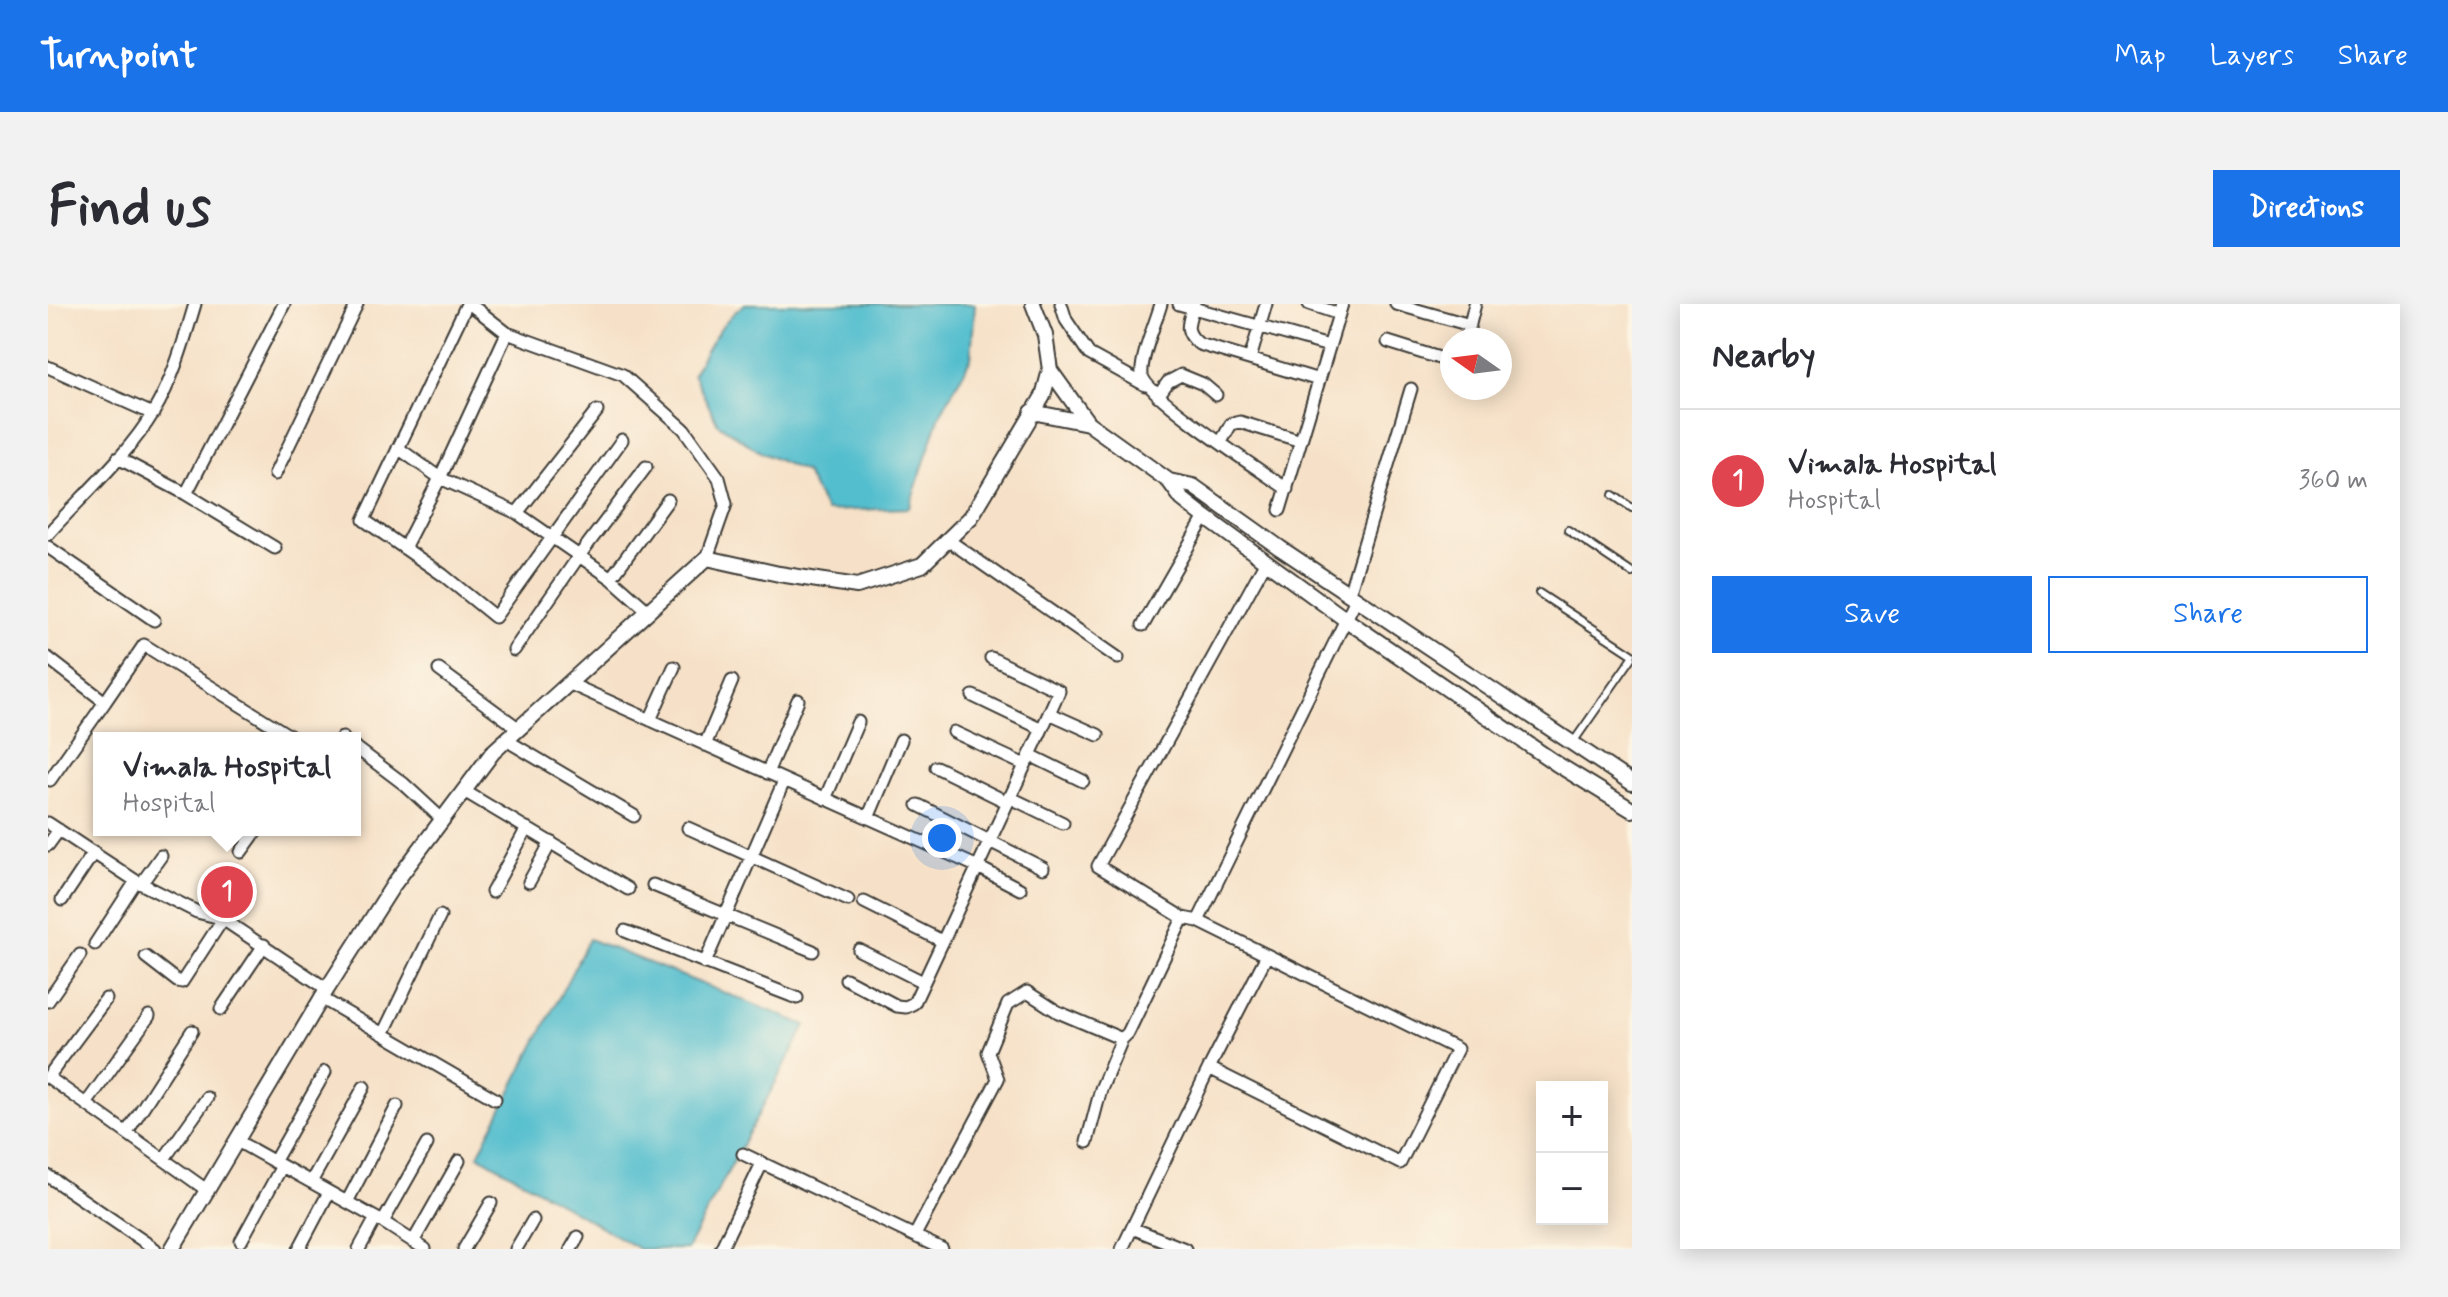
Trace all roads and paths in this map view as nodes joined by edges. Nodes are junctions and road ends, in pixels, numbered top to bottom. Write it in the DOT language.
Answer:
graph roads {
  1 [pos="195,304"];
  2 [pos="284,304"];
  3 [pos="357,304"];
  4 [pos="468,304"];
  5 [pos="1033,304"];
  6 [pos="1061,304"];
  7 [pos="1161,304"];
  8 [pos="1179,304"];
  9 [pos="1266,304"];
  10 [pos="1309,304"];
  11 [pos="1396,304"];
  12 [pos="1475,304"];
  13 [pos="1194,306"];
  14 [pos="1340,309"];
  15 [pos="1470,325"];
  16 [pos="1260,326"];
  17 [pos="1469,328"];
  18 [pos="507,333"];
  19 [pos="1388,342"];
  20 [pos="1329,346"];
  21 [pos="1440,358"];
  22 [pos="1250,359"];
  23 [pos="48,367"];
  24 [pos="1050,370"];
  25 [pos="1319,380"];
  26 [pos="1145,385"];
  27 [pos="1411,389"];
  28 [pos="1216,395"];
  29 [pos="1158,396"];
  30 [pos="597,411"];
  31 [pos="1032,412"];
  32 [pos="153,414"];
  33 [pos="1088,423"];
  34 [pos="622,440"];
  35 [pos="1301,441"];
  36 [pos="1221,442"];
  37 [pos="398,448"];
  38 [pos="118,458"];
  39 [pos="646,467"];
  40 [pos="275,474"];
  41 [pos="440,478"];
  42 [pos="1169,481"];
  43 [pos="1287,489"];
  44 [pos="186,494"];
  45 [pos="1613,495"];
  46 [pos="668,500"];
  47 [pos="1632,508"];
  48 [pos="1280,510"];
  49 [pos="517,513"];
  50 [pos="1205,517"];
  51 [pos="50,527"];
  52 [pos="1568,530"];
  53 [pos="552,539"];
  54 [pos="948,540"];
  55 [pos="48,547"];
  56 [pos="275,548"];
  57 [pos="404,548"];
  58 [pos="579,556"];
  59 [pos="707,558"];
  60 [pos="1266,561"];
  61 [pos="1632,573"];
  62 [pos="611,578"];
  63 [pos="1539,593"];
  64 [pos="1352,596"];
  65 [pos="648,611"];
  66 [pos="1345,619"];
  67 [pos="154,620"];
  68 [pos="1143,625"];
  69 [pos="514,650"];
  70 [pos="1632,656"];
  71 [pos="48,658"];
  72 [pos="991,658"];
  73 [pos="1118,658"];
  74 [pos="674,667"];
  75 [pos="439,670"];
  76 [pos="732,681"];
  77 [pos="568,683"];
  78 [pos="1488,687"];
  79 [pos="973,696"];
  80 [pos="798,700"];
  81 [pos="105,702"];
  82 [pos="1474,707"];
  83 [pos="1049,713"];
  84 [pos="650,720"];
  85 [pos="858,722"];
  86 [pos="518,728"];
  87 [pos="1042,729"];
  88 [pos="283,732"];
  89 [pos="954,732"];
  90 [pos="1098,735"];
  91 [pos="506,740"];
  92 [pos="901,740"];
  93 [pos="1572,744"];
  94 [pos="705,745"];
  95 [pos="361,752"];
  96 [pos="1027,760"];
  97 [pos="936,767"];
  98 [pos="767,773"];
  99 [pos="50,780"];
  100 [pos="784,781"];
  101 [pos="1083,781"];
  102 [pos="1632,783"];
  103 [pos="464,791"];
  104 [pos="825,799"];
  105 [pos="1008,800"];
  106 [pos="918,805"];
  107 [pos="1632,810"];
  108 [pos="634,816"];
  109 [pos="868,818"];
  110 [pos="443,820"];
  111 [pos="1063,823"];
  112 [pos="53,826"];
  113 [pos="527,828"];
  114 [pos="688,828"];
  115 [pos="253,836"];
  116 [pos="988,840"];
  117 [pos="551,842"];
  118 [pos="48,845"];
  119 [pos="94,852"];
  120 [pos="241,852"];
  121 [pos="161,856"];
  122 [pos="751,857"];
  123 [pos="976,866"];
  124 [pos="1043,868"];
  125 [pos="138,882"];
  126 [pos="529,882"];
  127 [pos="653,885"];
  128 [pos="628,889"];
  129 [pos="1020,889"];
  130 [pos="492,892"];
  131 [pos="62,900"];
  132 [pos="848,900"];
  133 [pos="864,902"];
  134 [pos="440,916"];
  135 [pos="725,916"];
  136 [pos="1183,918"];
  137 [pos="223,919"];
  138 [pos="1198,921"];
  139 [pos="625,931"];
  140 [pos="942,941"];
  141 [pos="95,944"];
  142 [pos="264,945"];
  143 [pos="859,950"];
  144 [pos="813,951"];
  145 [pos="80,955"];
  146 [pos="1267,955"];
  147 [pos="146,957"];
  148 [pos="705,963"];
  149 [pos="846,979"];
  150 [pos="923,982"];
  151 [pos="324,994"];
  152 [pos="797,998"];
  153 [pos="106,999"];
  154 [pos="48,1001"];
  155 [pos="221,1009"];
  156 [pos="149,1016"];
  157 [pos="192,1031"];
  158 [pos="383,1034"];
  159 [pos="1122,1039"];
  160 [pos="1209,1068"];
  161 [pos="325,1072"];
  162 [pos="364,1087"];
  163 [pos="207,1098"];
  164 [pos="495,1099"];
  165 [pos="86,1104"];
  166 [pos="397,1106"];
  167 [pos="127,1132"];
  168 [pos="237,1141"];
  169 [pos="1087,1142"];
  170 [pos="427,1144"];
  171 [pos="743,1154"];
  172 [pos="164,1159"];
  173 [pos="459,1161"];
  174 [pos="762,1163"];
  175 [pos="278,1164"];
  176 [pos="48,1176"];
  177 [pos="311,1182"];
  178 [pos="208,1191"];
  179 [pos="329,1192"];
  180 [pos="347,1202"];
  181 [pos="491,1203"];
  182 [pos="380,1220"];
  183 [pos="533,1220"];
  184 [pos="1132,1228"];
  185 [pos="915,1235"];
  186 [pos="578,1237"];
  187 [pos="241,1241"];
  188 [pos="420,1246"];
  189 [pos="935,1247"];
  190 [pos="155,1249"];
  191 [pos="172,1249"];
  192 [pos="299,1249"];
  193 [pos="359,1249"];
  194 [pos="464,1249"];
  195 [pos="516,1249"];
  196 [pos="571,1249"];
  197 [pos="721,1249"];
  198 [pos="1122,1249"];
  199 [pos="1185,1249"];
  1 -- 32 [label="street"];
  2 -- 44 [label="street"];
  3 -- 40 [label="street"];
  4 -- 18 [label="street"];
  4 -- 37 [label="street"];
  5 -- 24 [label="street"];
  6 -- 26 [label="street"];
  7 -- 26 [label="street"];
  8 -- 13 [label="street"];
  9 -- 16 [label="street"];
  10 -- 14 [label="street"];
  11 -- 15 [label="street"];
  12 -- 15 [label="street"];
  13 -- 16 [label="street"];
  13 -- 22 [label="street"];
  14 -- 20 [label="street"];
  15 -- 17 [label="street"];
  16 -- 20 [label="street"];
  16 -- 22 [label="street"];
  18 -- 41 [label="street"];
  18 -- 59 [label="street"];
  19 -- 21 [label="street"];
  20 -- 25 [label="street"];
  22 -- 25 [label="street"];
  23 -- 32 [label="street"];
  24 -- 31 [label="street"];
  24 -- 33 [label="street"];
  25 -- 35 [label="street"];
  26 -- 29 [label="street"];
  27 -- 64 [label="street"];
  28 -- 29 [label="street"];
  29 -- 36 [label="street"];
  30 -- 49 [label="street"];
  31 -- 33 [label="street"];
  31 -- 54 [label="street"];
  32 -- 38 [label="street"];
  33 -- 42 [label="street"];
  34 -- 53 [label="street"];
  35 -- 36 [label="street"];
  35 -- 43 [label="street"];
  36 -- 43 [label="street"];
  37 -- 41 [label="street"];
  37 -- 57 [label="street"];
  38 -- 44 [label="street"];
  38 -- 51 [label="street"];
  39 -- 58 [label="street"];
  41 -- 49 [label="street"];
  41 -- 57 [label="street"];
  42 -- 50 [label="street"];
  42 -- 64 [label="street"];
  43 -- 48 [label="street"];
  44 -- 56 [label="street"];
  45 -- 47 [label="lane"];
  46 -- 62 [label="street"];
  49 -- 53 [label="street"];
  50 -- 60 [label="street"];
  50 -- 68 [label="street"];
  52 -- 61 [label="lane"];
  53 -- 57 [label="street"];
  53 -- 58 [label="street"];
  54 -- 59 [label="street"];
  54 -- 73 [label="street"];
  55 -- 67 [label="street"];
  58 -- 62 [label="street"];
  58 -- 69 [label="street"];
  59 -- 65 [label="street"];
  60 -- 66 [label="street"];
  60 -- 136 [label="street"];
  62 -- 65 [label="street"];
  63 -- 70 [label="lane"];
  64 -- 66 [label="street"];
  64 -- 78 [label="street"];
  65 -- 77 [label="street"];
  66 -- 82 [label="street"];
  66 -- 138 [label="street"];
  70 -- 93 [label="lane"];
  71 -- 81 [label="street"];
  72 -- 83 [label="street"];
  74 -- 84 [label="street"];
  75 -- 86 [label="street"];
  76 -- 94 [label="street"];
  77 -- 84 [label="street"];
  77 -- 86 [label="street"];
  78 -- 82 [label="street"];
  78 -- 93 [label="street"];
  79 -- 87 [label="street"];
  80 -- 98 [label="street"];
  81 -- 88 [label="street"];
  81 -- 99 [label="street"];
  82 -- 107 [label="street"];
  83 -- 87 [label="street"];
  83 -- 90 [label="street"];
  84 -- 94 [label="street"];
  85 -- 104 [label="street"];
  86 -- 91 [label="street"];
  87 -- 96 [label="street"];
  89 -- 96 [label="street"];
  91 -- 103 [label="street"];
  91 -- 108 [label="street"];
  92 -- 109 [label="street"];
  93 -- 102 [label="street"];
  94 -- 98 [label="street"];
  95 -- 110 [label="street"];
  96 -- 101 [label="street"];
  96 -- 105 [label="street"];
  97 -- 105 [label="street"];
  98 -- 100 [label="street"];
  100 -- 104 [label="street"];
  100 -- 122 [label="street"];
  103 -- 110 [label="street"];
  103 -- 113 [label="street"];
  104 -- 109 [label="street"];
  105 -- 111 [label="street"];
  105 -- 116 [label="street"];
  106 -- 116 [label="street"];
  109 -- 123 [label="street"];
  110 -- 151 [label="street"];
  112 -- 118 [label="street"];
  112 -- 119 [label="street"];
  113 -- 117 [label="street"];
  113 -- 130 [label="street"];
  114 -- 122 [label="street"];
  115 -- 120 [label="street"];
  116 -- 123 [label="street"];
  116 -- 124 [label="street"];
  117 -- 126 [label="street"];
  117 -- 128 [label="street"];
  119 -- 125 [label="street"];
  119 -- 131 [label="street"];
  121 -- 125 [label="street"];
  122 -- 132 [label="street"];
  122 -- 135 [label="street"];
  123 -- 129 [label="street"];
  123 -- 140 [label="street"];
  125 -- 137 [label="street"];
  125 -- 141 [label="street"];
  127 -- 135 [label="street"];
  133 -- 140 [label="street"];
  134 -- 158 [label="street"];
  135 -- 144 [label="street"];
  135 -- 148 [label="street"];
  136 -- 138 [label="street"];
  136 -- 159 [label="street"];
  137 -- 142 [label="street"];
  137 -- 147 [label="street"];
  138 -- 146 [label="street"];
  139 -- 148 [label="street"];
  140 -- 150 [label="street"];
  142 -- 151 [label="street"];
  142 -- 155 [label="street"];
  143 -- 150 [label="street"];
  145 -- 154 [label="street"];
  146 -- 160 [label="street"];
  146 -- 160 [label="street"];
  148 -- 152 [label="street"];
  149 -- 150 [label="street"];
  151 -- 158 [label="street"];
  151 -- 168 [label="street"];
  153 -- 165 [label="street"];
  156 -- 165 [label="street"];
  157 -- 167 [label="street"];
  158 -- 164 [label="street"];
  159 -- 169 [label="street"];
  159 -- 185 [label="street"];
  160 -- 184 [label="street"];
  161 -- 175 [label="street"];
  162 -- 177 [label="street"];
  163 -- 172 [label="street"];
  165 -- 167 [label="street"];
  166 -- 180 [label="street"];
  167 -- 172 [label="street"];
  168 -- 175 [label="street"];
  168 -- 178 [label="street"];
  170 -- 182 [label="street"];
  171 -- 174 [label="street"];
  172 -- 178 [label="street"];
  173 -- 188 [label="street"];
  174 -- 185 [label="street"];
  174 -- 197 [label="street"];
  175 -- 177 [label="street"];
  175 -- 187 [label="street"];
  176 -- 190 [label="street"];
  177 -- 179 [label="street"];
  178 -- 191 [label="street"];
  179 -- 180 [label="street"];
  179 -- 192 [label="street"];
  180 -- 182 [label="street"];
  181 -- 194 [label="street"];
  182 -- 188 [label="street"];
  182 -- 193 [label="street"];
  183 -- 195 [label="street"];
  184 -- 198 [label="street"];
  184 -- 199 [label="street"];
  185 -- 189 [label="street"];
  186 -- 196 [label="street"];
}
